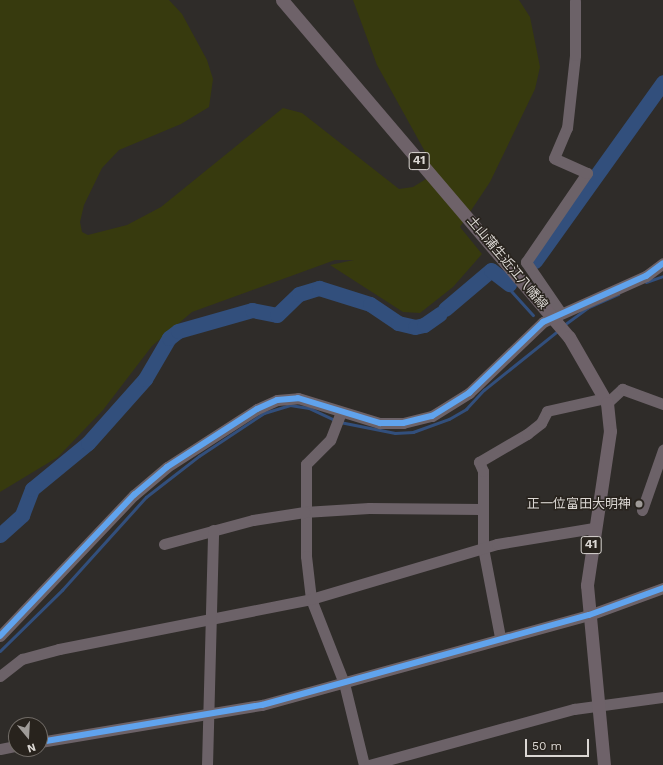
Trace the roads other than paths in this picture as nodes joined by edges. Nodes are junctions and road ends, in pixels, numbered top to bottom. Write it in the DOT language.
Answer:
graph roads {
  1 [pos="282,0"];
  2 [pos="574,2"];
  3 [pos="663,263"];
  4 [pos="557,317"];
  5 [pos="606,400"];
  6 [pos="663,404"];
  7 [pos="340,414"];
  8 [pos="663,450"];
  9 [pos="481,509"];
  10 [pos="642,510"];
  11 [pos="304,512"];
  12 [pos="594,528"];
  13 [pos="213,530"];
  14 [pos="164,544"];
  15 [pos="483,548"];
  16 [pos="663,588"];
  17 [pos="311,599"];
  18 [pos="589,615"];
  19 [pos="213,620"];
  20 [pos="0,636"];
  21 [pos="500,637"];
  22 [pos="0,676"];
  23 [pos="344,683"];
  24 [pos="663,697"];
  25 [pos="599,704"];
  26 [pos="208,714"];
  27 [pos="48,741"];
  28 [pos="207,765"];
  29 [pos="364,765"];
  30 [pos="369,765"];
  31 [pos="604,765"];
  1 -- 4 [label="main road, 土山蒲生近江八幡線 / 41"];
  2 -- 4 [label="street"];
  3 -- 4 [label="street"];
  4 -- 5 [label="main road, 土山蒲生近江八幡線 / 41"];
  4 -- 7 [label="street"];
  5 -- 6 [label="street"];
  5 -- 9 [label="street"];
  5 -- 12 [label="main road, 土山蒲生近江八幡線 / 41"];
  7 -- 11 [label="street"];
  7 -- 20 [label="street"];
  8 -- 10 [label="street"];
  9 -- 11 [label="street"];
  9 -- 15 [label="street"];
  11 -- 13 [label="street"];
  11 -- 17 [label="street"];
  12 -- 15 [label="street"];
  12 -- 18 [label="main road, 土山蒲生近江八幡線 / 41"];
  13 -- 14 [label="street"];
  13 -- 19 [label="street"];
  15 -- 17 [label="street"];
  15 -- 21 [label="street"];
  16 -- 18 [label="street"];
  17 -- 19 [label="street"];
  17 -- 23 [label="street"];
  18 -- 21 [label="street"];
  18 -- 25 [label="main road, 土山蒲生近江八幡線 / 41"];
  19 -- 22 [label="street"];
  19 -- 26 [label="street"];
  21 -- 23 [label="street"];
  23 -- 26 [label="street"];
  23 -- 29 [label="street"];
  24 -- 25 [label="street"];
  25 -- 30 [label="street"];
  25 -- 31 [label="main road, 土山蒲生近江八幡線 / 41"];
  26 -- 27 [label="street"];
  26 -- 28 [label="street"];
}
